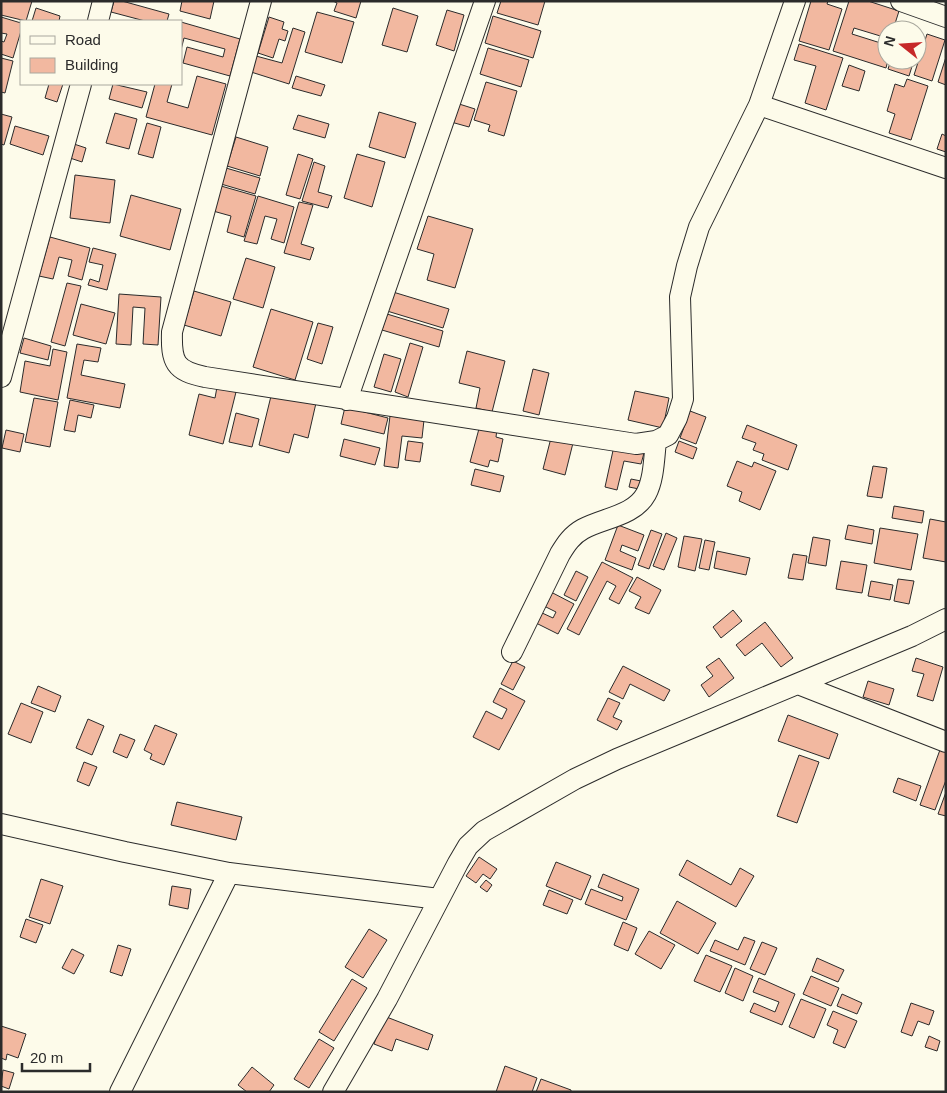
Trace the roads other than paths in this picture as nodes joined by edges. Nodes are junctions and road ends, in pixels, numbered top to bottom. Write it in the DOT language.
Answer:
graph roads {
  1 [pos="103,1"];
  2 [pos="261,1"];
  3 [pos="485,1"];
  4 [pos="796,1"];
  5 [pos="901,1"];
  6 [pos="946,17"];
  7 [pos="98,20"];
  8 [pos="81,85"];
  9 [pos="759,105"];
  10 [pos="946,168"];
  11 [pos="1,377"];
  12 [pos="347,400"];
  13 [pos="656,442"];
  14 [pos="946,619"];
  15 [pos="512,652"];
  16 [pos="798,684"];
  17 [pos="946,742"];
  18 [pos="1,824"];
  19 [pos="229,873"];
  20 [pos="439,899"];
  21 [pos="120,1092"];
  22 [pos="333,1092"];
  1 -- 7 [label="street"];
  2 -- 12 [label="street"];
  3 -- 12 [label="street"];
  4 -- 9 [label="street"];
  5 -- 6 [label="street"];
  8 -- 11 [label="street"];
  9 -- 10 [label="street"];
  9 -- 13 [label="street"];
  12 -- 13 [label="street"];
  13 -- 15 [label="street"];
  14 -- 16 [label="street"];
  16 -- 17 [label="street"];
  16 -- 20 [label="street"];
  18 -- 19 [label="street"];
  19 -- 20 [label="street"];
  19 -- 21 [label="street"];
  20 -- 22 [label="street"];
}
